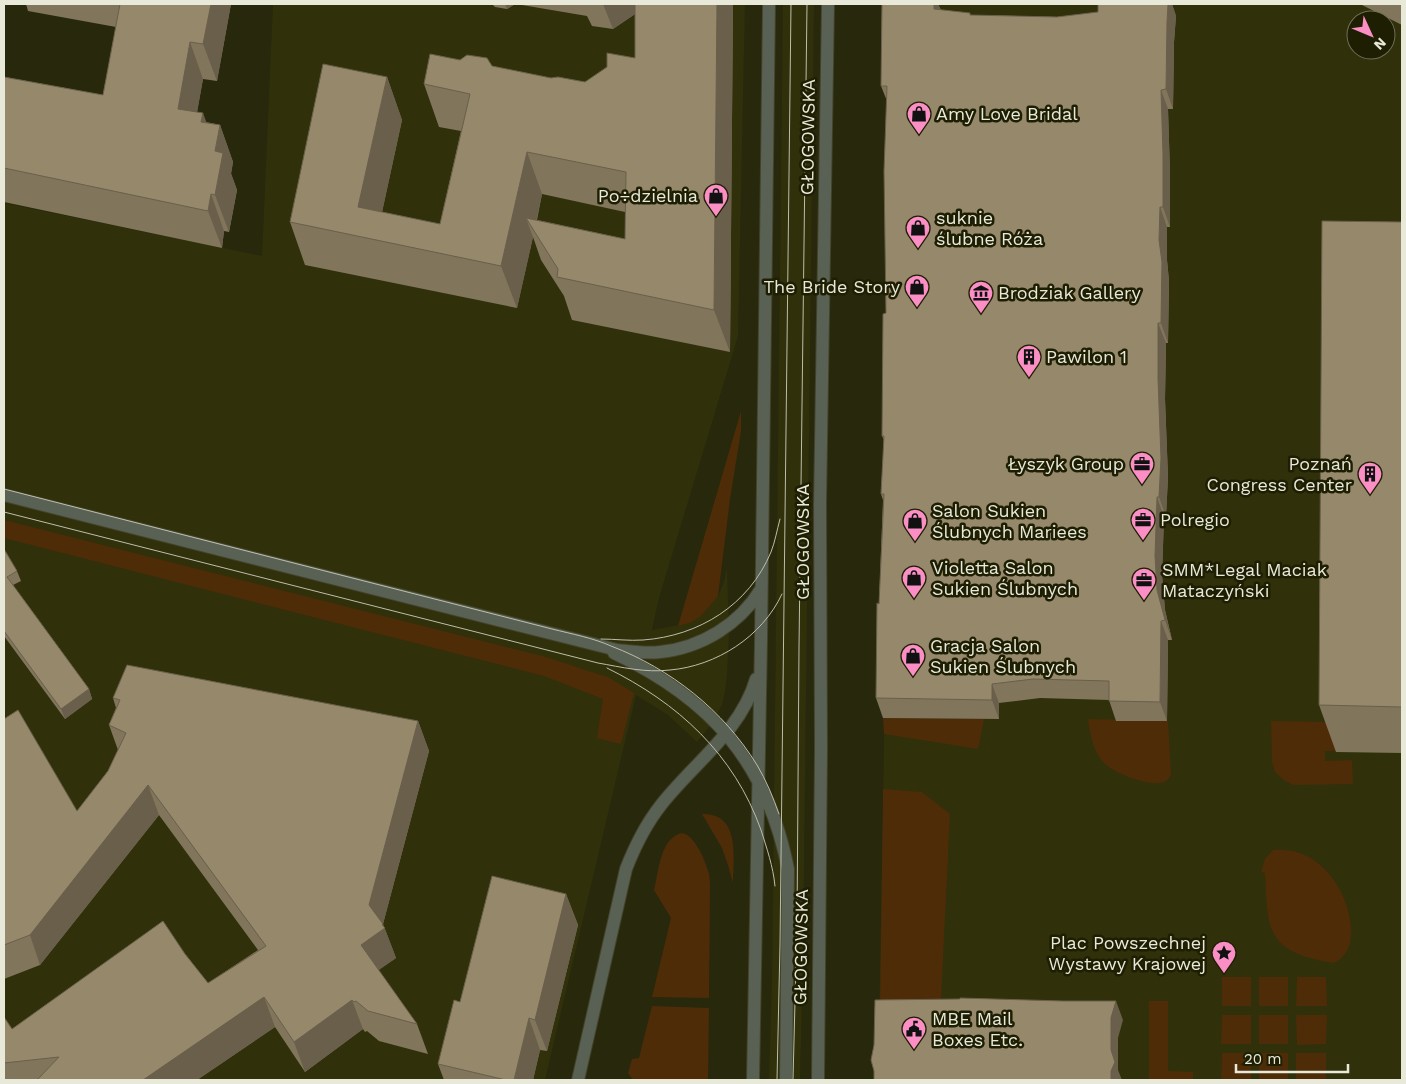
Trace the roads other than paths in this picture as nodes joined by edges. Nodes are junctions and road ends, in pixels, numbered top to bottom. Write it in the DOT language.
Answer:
graph roads {
  1 [pos="769,4"];
  2 [pos="828,4"];
  3 [pos="4,496"];
  4 [pos="762,588"];
  5 [pos="595,645"];
  6 [pos="760,660"];
  7 [pos="726,732"];
  8 [pos="757,779"];
  9 [pos="578,1080"];
  10 [pos="752,1080"];
  11 [pos="786,1080"];
  12 [pos="818,1080"];
  1 -- 4 [label="street"];
  2 -- 12 [label="street, GŁOGOWSKA"];
  3 -- 5 [label="street"];
  4 -- 5 [label="street"];
  4 -- 6 [label="street"];
  5 -- 7 [label="street"];
  6 -- 7 [label="street"];
  6 -- 8 [label="street"];
  7 -- 8 [label="street"];
  7 -- 9 [label="street"];
  8 -- 10 [label="street"];
  8 -- 11 [label="street"];
}
